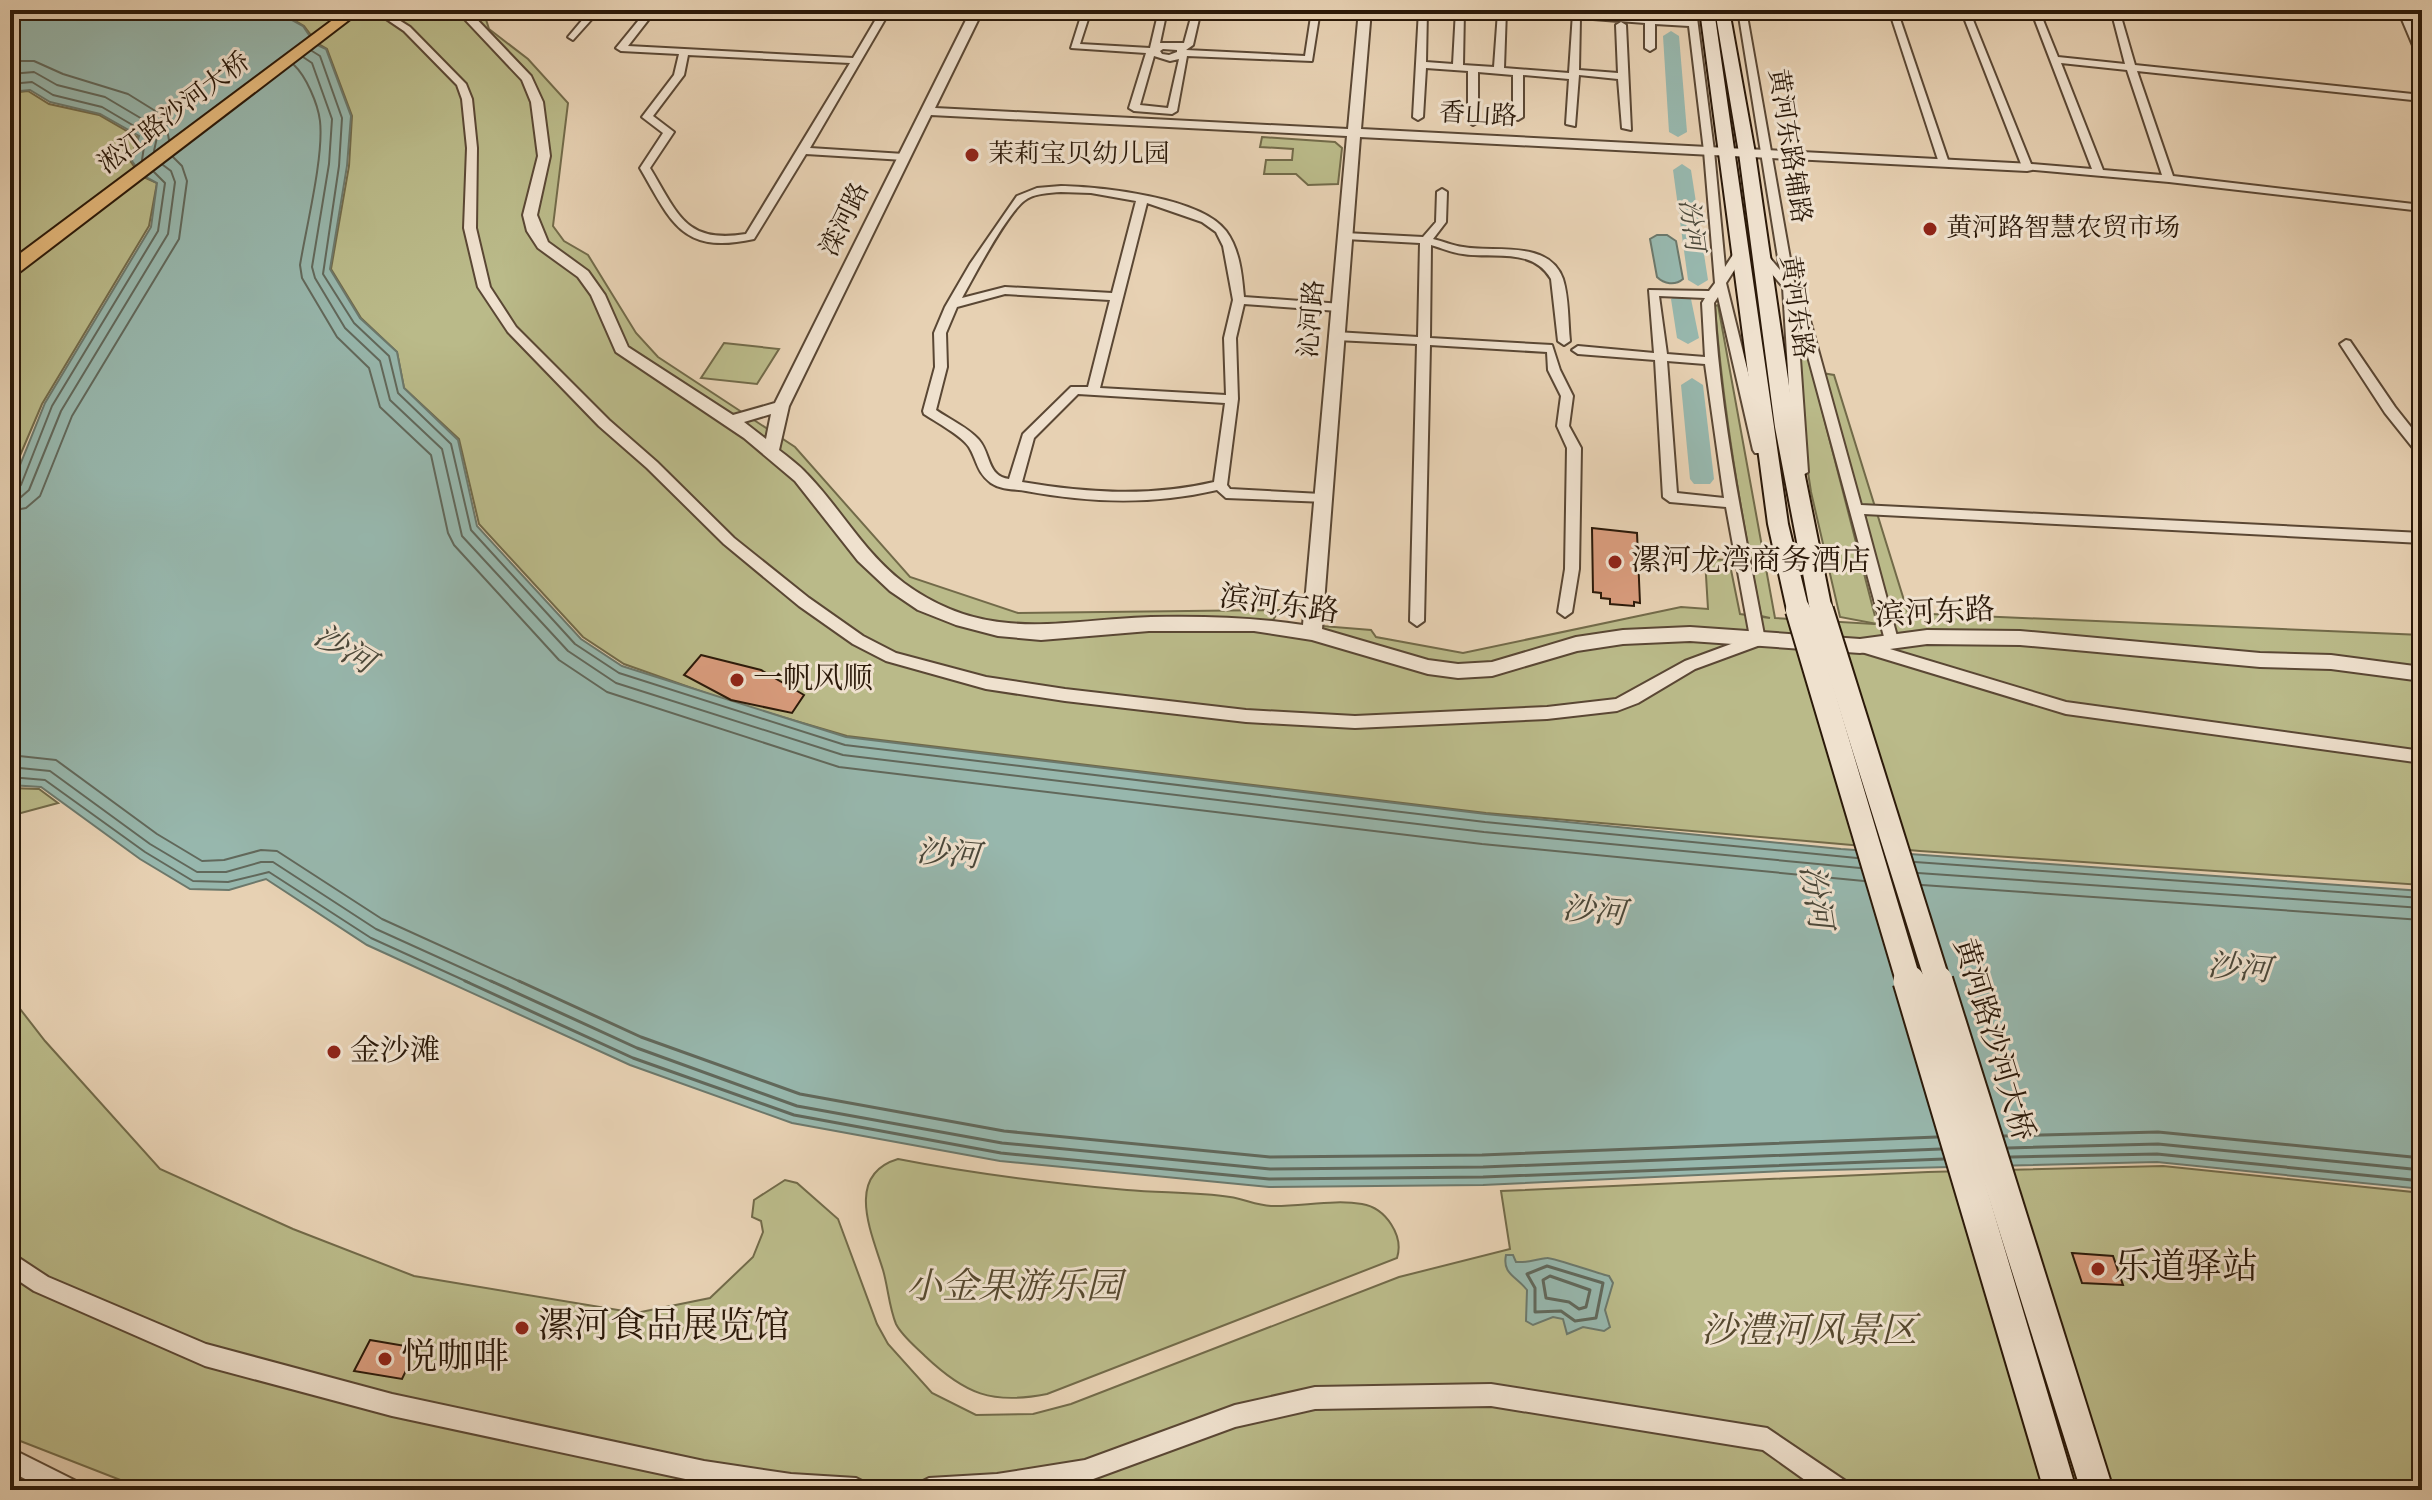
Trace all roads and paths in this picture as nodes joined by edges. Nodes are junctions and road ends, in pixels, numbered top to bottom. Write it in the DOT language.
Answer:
graph roads {
  1 [pos="343,10"];
  2 [pos="355,10"];
  3 [pos="377,10"];
  4 [pos="462,10"];
  5 [pos="567,10"];
  6 [pos="588,10"];
  7 [pos="596,10"];
  8 [pos="652,10"];
  9 [pos="977,10"];
  10 [pos="1087,10"];
  11 [pos="1163,10"];
  12 [pos="1197,10"];
  13 [pos="1316,10"];
  14 [pos="1365,10"];
  15 [pos="1423,10"];
  16 [pos="1460,10"];
  17 [pos="1605,10"];
  18 [pos="1722,10"];
  19 [pos="1742,10"];
  20 [pos="1893,10"];
  21 [pos="1965,10"];
  22 [pos="2035,10"];
  23 [pos="2115,10"];
  24 [pos="2402,10"];
  25 [pos="1503,12"];
  26 [pos="1649,14"];
  27 [pos="1696,15"];
  28 [pos="882,16"];
  29 [pos="1621,25"];
  30 [pos="573,37"];
  31 [pos="1650,48"];
  32 [pos="684,51"];
  33 [pos="1154,51"];
  34 [pos="1181,52"];
  35 [pos="2422,55"];
  36 [pos="2055,60"];
  37 [pos="856,61"];
  38 [pos="1421,65"];
  39 [pos="1458,67"];
  40 [pos="2131,68"];
  41 [pos="1473,69"];
  42 [pos="1499,71"];
  43 [pos="1518,72"];
  44 [pos="1574,74"];
  45 [pos="1623,76"];
  46 [pos="2422,98"];
  47 [pos="927,111"];
  48 [pos="1418,117"];
  49 [pos="1518,117"];
  50 [pos="1473,122"];
  51 [pos="1571,124"];
  52 [pos="1627,128"];
  53 [pos="1354,134"];
  54 [pos="803,151"];
  55 [pos="1717,151"];
  56 [pos="1747,153"];
  57 [pos="1766,154"];
  58 [pos="904,157"];
  59 [pos="1944,163"];
  60 [pos="2027,167"];
  61 [pos="2098,172"];
  62 [pos="2169,179"];
  63 [pos="1442,192"];
  64 [pos="1142,200"];
  65 [pos="2422,208"];
  66 [pos="58,228"];
  67 [pos="1345,236"];
  68 [pos="1426,240"];
  69 [pos="1740,252"];
  70 [pos="1761,254"];
  71 [pos="10,257"];
  72 [pos="10,270"];
  73 [pos="1720,281"];
  74 [pos="1789,287"];
  75 [pos="1712,295"];
  76 [pos="1117,297"];
  77 [pos="1239,300"];
  78 [pos="953,304"];
  79 [pos="1338,307"];
  80 [pos="1336,336"];
  81 [pos="1424,341"];
  82 [pos="1564,341"];
  83 [pos="2346,344"];
  84 [pos="1578,350"];
  85 [pos="1549,351"];
  86 [pos="1661,357"];
  87 [pos="1711,361"];
  88 [pos="1093,391"];
  89 [pos="1232,399"];
  90 [pos="781,406"];
  91 [pos="731,421"];
  92 [pos="2422,450"];
  93 [pos="771,451"];
  94 [pos="1220,485"];
  95 [pos="1014,486"];
  96 [pos="1321,499"];
  97 [pos="1732,503"];
  98 [pos="1855,509"];
  99 [pos="1778,524"];
  100 [pos="1805,529"];
  101 [pos="2422,538"];
  102 [pos="1810,610"];
  103 [pos="1565,612"];
  104 [pos="1417,621"];
  105 [pos="1312,633"];
  106 [pos="1758,640"];
  107 [pos="1891,640"];
  108 [pos="1860,646"];
  109 [pos="2422,674"];
  110 [pos="2422,757"];
  111 [pos="10,1262"];
  112 [pos="10,1459"];
  113 [pos="70,1490"];
  114 [pos="856,1490"];
  115 [pos="929,1490"];
  116 [pos="1839,1490"];
  117 [pos="2060,1490"];
  118 [pos="2097,1490"];
  1 -- 66 [label="main road, 淞江路沙河大桥"];
  2 -- 66 [label="main road, 淞江路沙河大桥"];
  3 -- 106 [label="street"];
  4 -- 91 [label="street, 滨河东路"];
  5 -- 6 [label="street"];
  7 -- 30 [label="street"];
  8 -- 32 [label="street"];
  9 -- 47 [label="street, 滦河路"];
  10 -- 33 [label="street"];
  11 -- 33 [label="street"];
  12 -- 34 [label="street"];
  13 -- 34 [label="street"];
  14 -- 53 [label="street, 沁河路"];
  15 -- 38 [label="street"];
  16 -- 39 [label="street"];
  17 -- 26 [label="street"];
  18 -- 56 [label="main road, 黄河东路"];
  19 -- 57 [label="street, 黄河东路辅路"];
  20 -- 59 [label="street"];
  21 -- 60 [label="street"];
  22 -- 36 [label="street"];
  23 -- 40 [label="street"];
  24 -- 35 [label="street"];
  25 -- 42 [label="street"];
  26 -- 27 [label="street"];
  26 -- 31 [label="street"];
  26 -- 44 [label="street"];
  27 -- 55 [label="main road, 黄河东路"];
  28 -- 37 [label="street"];
  29 -- 45 [label="street"];
  32 -- 37 [label="street"];
  32 -- 54 [label="street"];
  33 -- 34 [label="street"];
  33 -- 34 [label="street"];
  36 -- 40 [label="street"];
  36 -- 61 [label="street"];
  37 -- 54 [label="street"];
  38 -- 39 [label="street"];
  38 -- 48 [label="street"];
  39 -- 41 [label="street"];
  40 -- 46 [label="street"];
  40 -- 62 [label="street"];
  41 -- 42 [label="street"];
  41 -- 50 [label="street"];
  42 -- 43 [label="street"];
  43 -- 44 [label="street"];
  43 -- 49 [label="street"];
  44 -- 45 [label="street"];
  44 -- 51 [label="street"];
  45 -- 52 [label="street"];
  47 -- 53 [label="street, 香山路"];
  47 -- 58 [label="street, 滦河路"];
  53 -- 55 [label="street, 香山路"];
  53 -- 67 [label="street, 沁河路"];
  54 -- 58 [label="street"];
  55 -- 56 [label="street, 香山路"];
  55 -- 69 [label="main road, 黄河东路"];
  55 -- 73 [label="street"];
  56 -- 57 [label="street, 香山路"];
  56 -- 70 [label="main road, 黄河东路"];
  57 -- 59 [label="street, 香山路"];
  57 -- 74 [label="street, 黄河东路辅路"];
  58 -- 90 [label="street, 滦河路"];
  59 -- 60 [label="street, 香山路"];
  60 -- 61 [label="street"];
  61 -- 62 [label="street"];
  62 -- 65 [label="street"];
  63 -- 68 [label="street"];
  64 -- 76 [label="street"];
  64 -- 77 [label="street"];
  64 -- 78 [label="street"];
  66 -- 71 [label="main road"];
  66 -- 72 [label="main road"];
  67 -- 68 [label="street"];
  67 -- 79 [label="street, 沁河路"];
  68 -- 81 [label="street"];
  68 -- 82 [label="street"];
  69 -- 73 [label="street"];
  69 -- 99 [label="main road, 黄河东路"];
  70 -- 74 [label="street"];
  70 -- 100 [label="main road, 黄河东路"];
  73 -- 75 [label="street"];
  73 -- 99 [label="street"];
  74 -- 98 [label="street"];
  74 -- 100 [label="street, 黄河东路辅路"];
  75 -- 86 [label="street"];
  75 -- 87 [label="street"];
  76 -- 78 [label="street"];
  76 -- 88 [label="street"];
  77 -- 79 [label="street"];
  77 -- 89 [label="street"];
  78 -- 95 [label="street"];
  79 -- 80 [label="street, 沁河路"];
  80 -- 81 [label="street"];
  80 -- 96 [label="street, 沁河路"];
  81 -- 85 [label="street"];
  81 -- 104 [label="street"];
  82 -- 84 [label="street"];
  82 -- 85 [label="street"];
  83 -- 92 [label="street"];
  84 -- 85 [label="street"];
  84 -- 86 [label="street"];
  85 -- 103 [label="street"];
  86 -- 87 [label="street"];
  86 -- 97 [label="street"];
  87 -- 97 [label="street"];
  88 -- 89 [label="street"];
  88 -- 95 [label="street"];
  89 -- 94 [label="street"];
  90 -- 91 [label="street"];
  90 -- 93 [label="street, 滦河路"];
  91 -- 93 [label="street, 滨河东路"];
  93 -- 105 [label="street, 滨河东路"];
  94 -- 95 [label="street"];
  94 -- 96 [label="street"];
  96 -- 105 [label="street, 沁河路"];
  97 -- 106 [label="street"];
  98 -- 101 [label="street"];
  98 -- 107 [label="street"];
  99 -- 102 [label="main road, 黄河东路"];
  100 -- 102 [label="main road, 黄河东路"];
  102 -- 117 [label="main road, 黄河路沙河大桥, bridge"];
  102 -- 118 [label="main road, 黄河路沙河大桥, bridge"];
  105 -- 106 [label="street, 滨河东路"];
  106 -- 108 [label="street, 滨河东路"];
  107 -- 108 [label="street, 滨河东路"];
  107 -- 109 [label="street, 滨河东路"];
  108 -- 110 [label="street"];
  111 -- 114 [label="street"];
  112 -- 113 [label="street"];
  115 -- 116 [label="street"];
}
